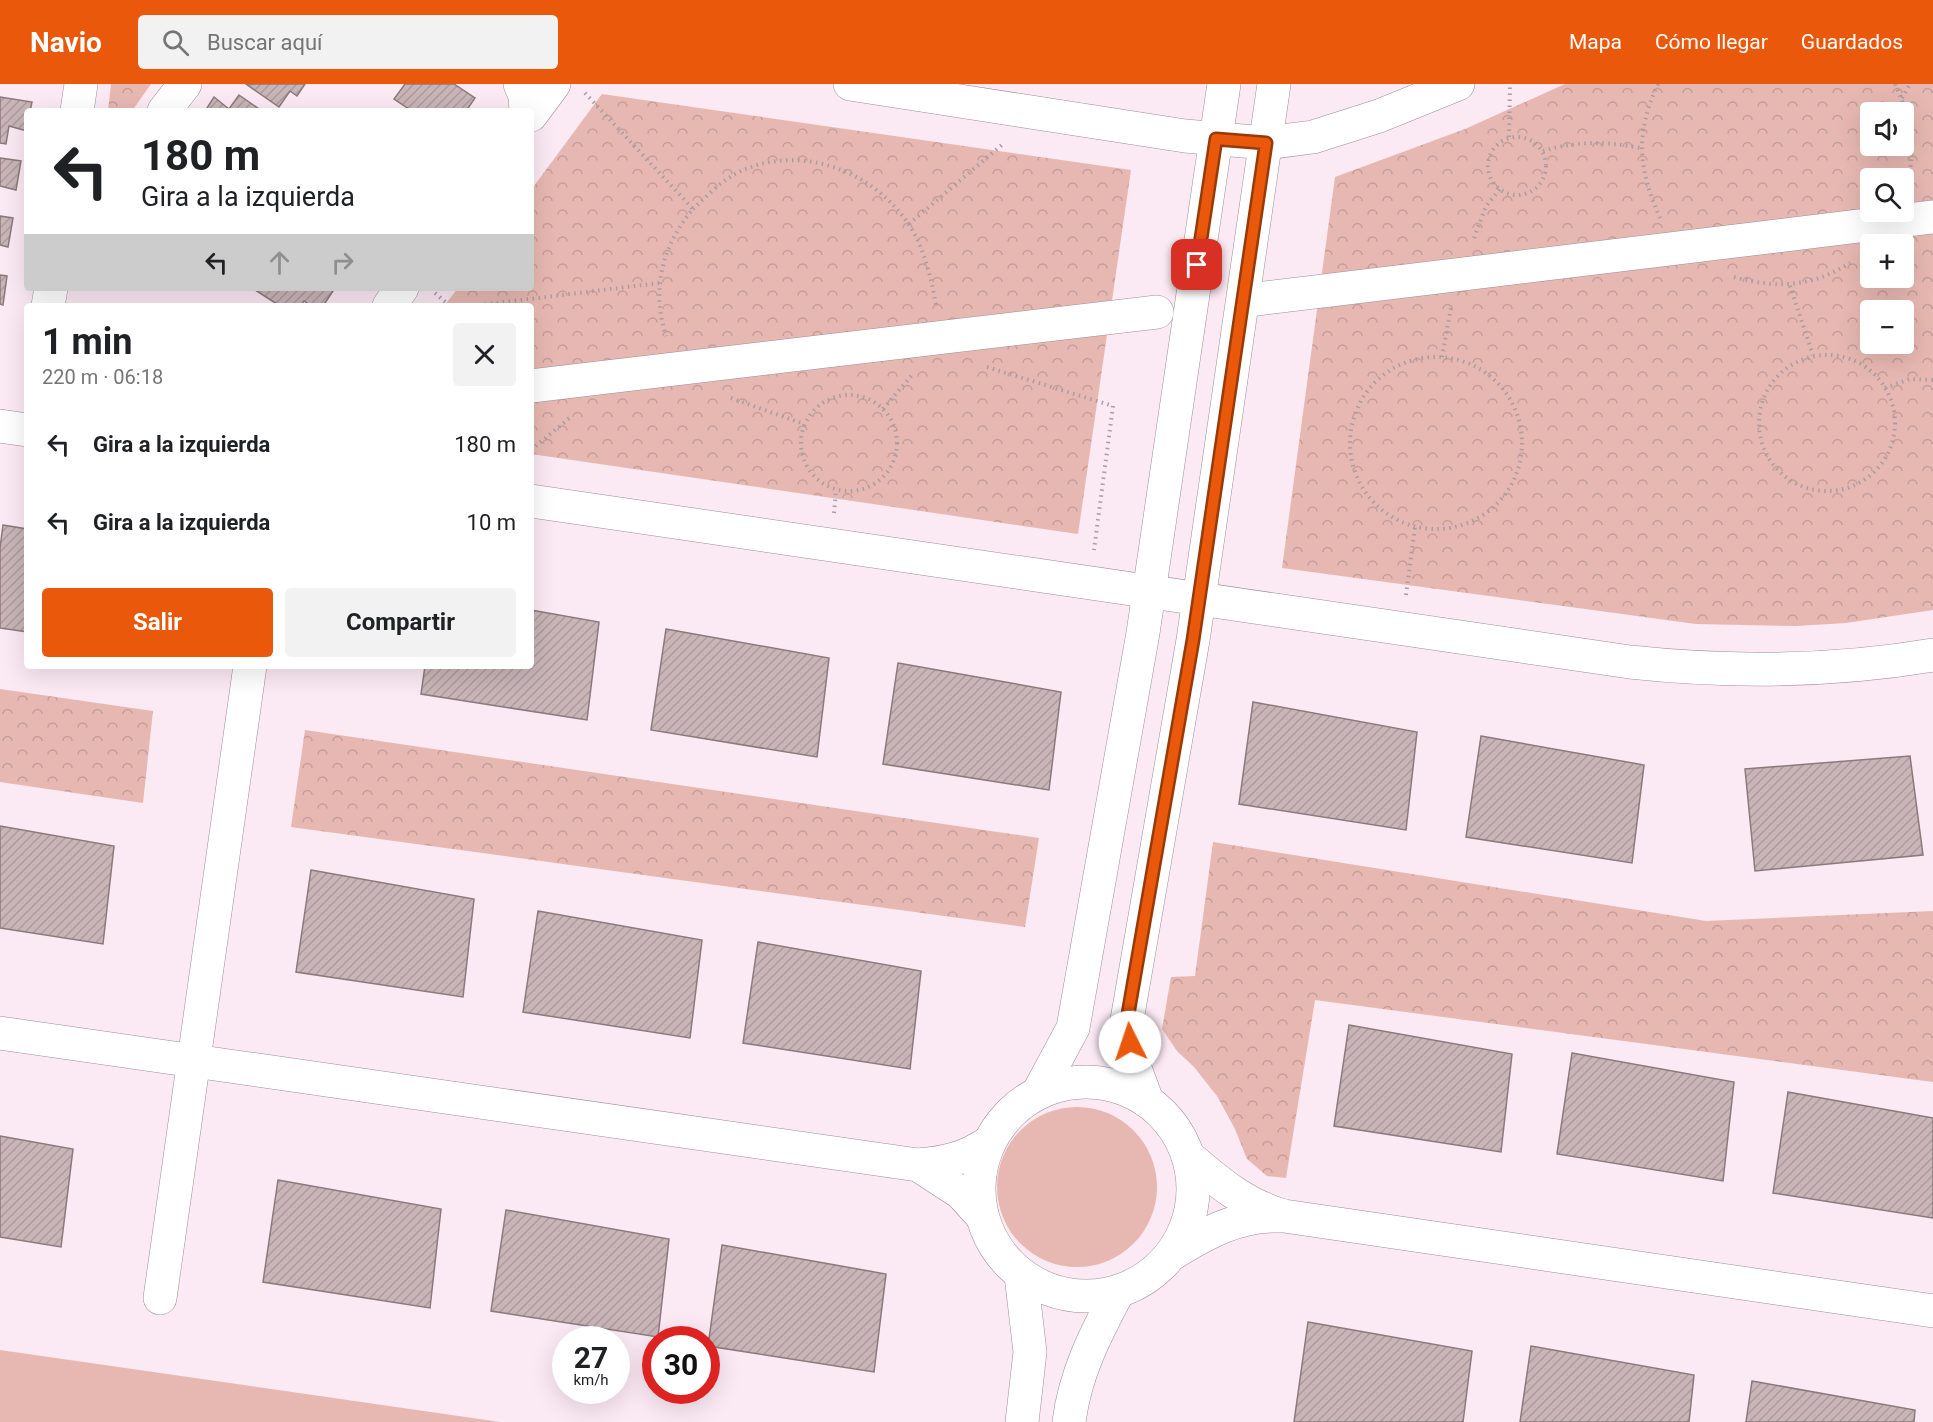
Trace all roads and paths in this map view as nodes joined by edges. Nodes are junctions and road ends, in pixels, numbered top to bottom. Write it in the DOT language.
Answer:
graph roads {
  1 [pos="81,84"];
  2 [pos="184,84"];
  3 [pos="520,84"];
  4 [pos="554,84"];
  5 [pos="577,84"];
  6 [pos="850,84"];
  7 [pos="1224,84"];
  8 [pos="1274,84"];
  9 [pos="1458,84"];
  10 [pos="1510,84"];
  11 [pos="1658,84"];
  12 [pos="1895,84"];
  13 [pos="1910,84"];
  14 [pos="1902,99"];
  15 [pos="77,108"];
  16 [pos="166,108"];
  17 [pos="526,108"];
  18 [pos="534,111"];
  19 [pos="1039,113"];
  20 [pos="1509,137"];
  21 [pos="1216,139"];
  22 [pos="1266,143"];
  23 [pos="1640,148"];
  24 [pos="1543,150"];
  25 [pos="1911,168"];
  26 [pos="693,209"];
  27 [pos="1933,217"];
  28 [pos="909,224"];
  29 [pos="1682,248"];
  30 [pos="1858,258"];
  31 [pos="1729,276"];
  32 [pos="658,283"];
  33 [pos="1790,286"];
  34 [pos="432,291"];
  35 [pos="1249,300"];
  36 [pos="446,303"];
  37 [pos="497,303"];
  38 [pos="1157,312"];
  39 [pos="937,338"];
  40 [pos="1813,355"];
  41 [pos="979,364"];
  42 [pos="679,368"];
  43 [pos="1933,380"];
  44 [pos="534,386"];
  45 [pos="1885,388"];
  46 [pos="730,397"];
  47 [pos="883,409"];
  48 [pos="804,424"];
  49 [pos="0,426"];
  50 [pos="24,430"];
  51 [pos="534,501"];
  52 [pos="1415,527"];
  53 [pos="1090,581"];
  54 [pos="1149,590"];
  55 [pos="1199,597"];
  56 [pos="1401,628"];
  57 [pos="1933,655"];
  58 [pos="250,669"];
  59 [pos="0,1034"];
  60 [pos="194,1061"];
  61 [pos="1038,1093"];
  62 [pos="1147,1101"];
  63 [pos="988,1143"];
  64 [pos="1188,1156"];
  65 [pos="918,1165"];
  66 [pos="981,1215"];
  67 [pos="1284,1216"];
  68 [pos="1172,1254"];
  69 [pos="1021,1275"];
  70 [pos="1118,1292"];
  71 [pos="160,1298"];
  72 [pos="1933,1311"];
  73 [pos="1022,1422"];
  74 [pos="1069,1422"];
  1 -- 15 [label="street"];
  2 -- 16 [label="street"];
  3 -- 17 [label="street"];
  4 -- 18 [label="street"];
  5 -- 26 [label="path"];
  6 -- 19 [label="street"];
  7 -- 21 [label="street"];
  8 -- 22 [label="street"];
  9 -- 22 [label="street"];
  10 -- 20 [label="path"];
  11 -- 23 [label="path"];
  12 -- 14 [label="path"];
  13 -- 14 [label="path"];
  14 -- 25 [label="path"];
  19 -- 21 [label="street"];
  19 -- 28 [label="path"];
  20 -- 24 [label="path"];
  20 -- 24 [label="path"];
  21 -- 22 [label="street"];
  21 -- 54 [label="street"];
  22 -- 55 [label="street"];
  23 -- 24 [label="path"];
  23 -- 29 [label="path"];
  26 -- 28 [label="path"];
  26 -- 32 [label="path"];
  27 -- 29 [label="street"];
  28 -- 39 [label="path"];
  29 -- 35 [label="street"];
  30 -- 33 [label="path"];
  31 -- 33 [label="path"];
  32 -- 37 [label="path"];
  32 -- 42 [label="path"];
  33 -- 40 [label="path"];
  34 -- 36 [label="path"];
  38 -- 39 [label="street"];
  39 -- 42 [label="street"];
  39 -- 47 [label="path"];
  40 -- 45 [label="path"];
  40 -- 45 [label="path"];
  41 -- 53 [label="path"];
  42 -- 44 [label="street"];
  43 -- 45 [label="path"];
  46 -- 48 [label="path"];
  47 -- 48 [label="path"];
  47 -- 48 [label="path"];
  49 -- 50 [label="street"];
  51 -- 53 [label="street"];
  52 -- 52 [label="path"];
  52 -- 56 [label="path"];
  53 -- 54 [label="street"];
  54 -- 55 [label="street"];
  54 -- 61 [label="street"];
  55 -- 56 [label="street"];
  55 -- 62 [label="street"];
  56 -- 57 [label="street"];
  58 -- 60 [label="street"];
  59 -- 60 [label="street"];
  60 -- 65 [label="street"];
  60 -- 71 [label="street"];
  61 -- 62 [label="street"];
  61 -- 63 [label="street"];
  62 -- 64 [label="street"];
  63 -- 65 [label="street"];
  63 -- 66 [label="street"];
  64 -- 67 [label="street"];
  64 -- 68 [label="street"];
  65 -- 66 [label="street"];
  66 -- 69 [label="street"];
  67 -- 68 [label="street"];
  67 -- 72 [label="street"];
  68 -- 70 [label="street"];
  69 -- 70 [label="street"];
  69 -- 73 [label="street"];
  70 -- 74 [label="street"];
}
